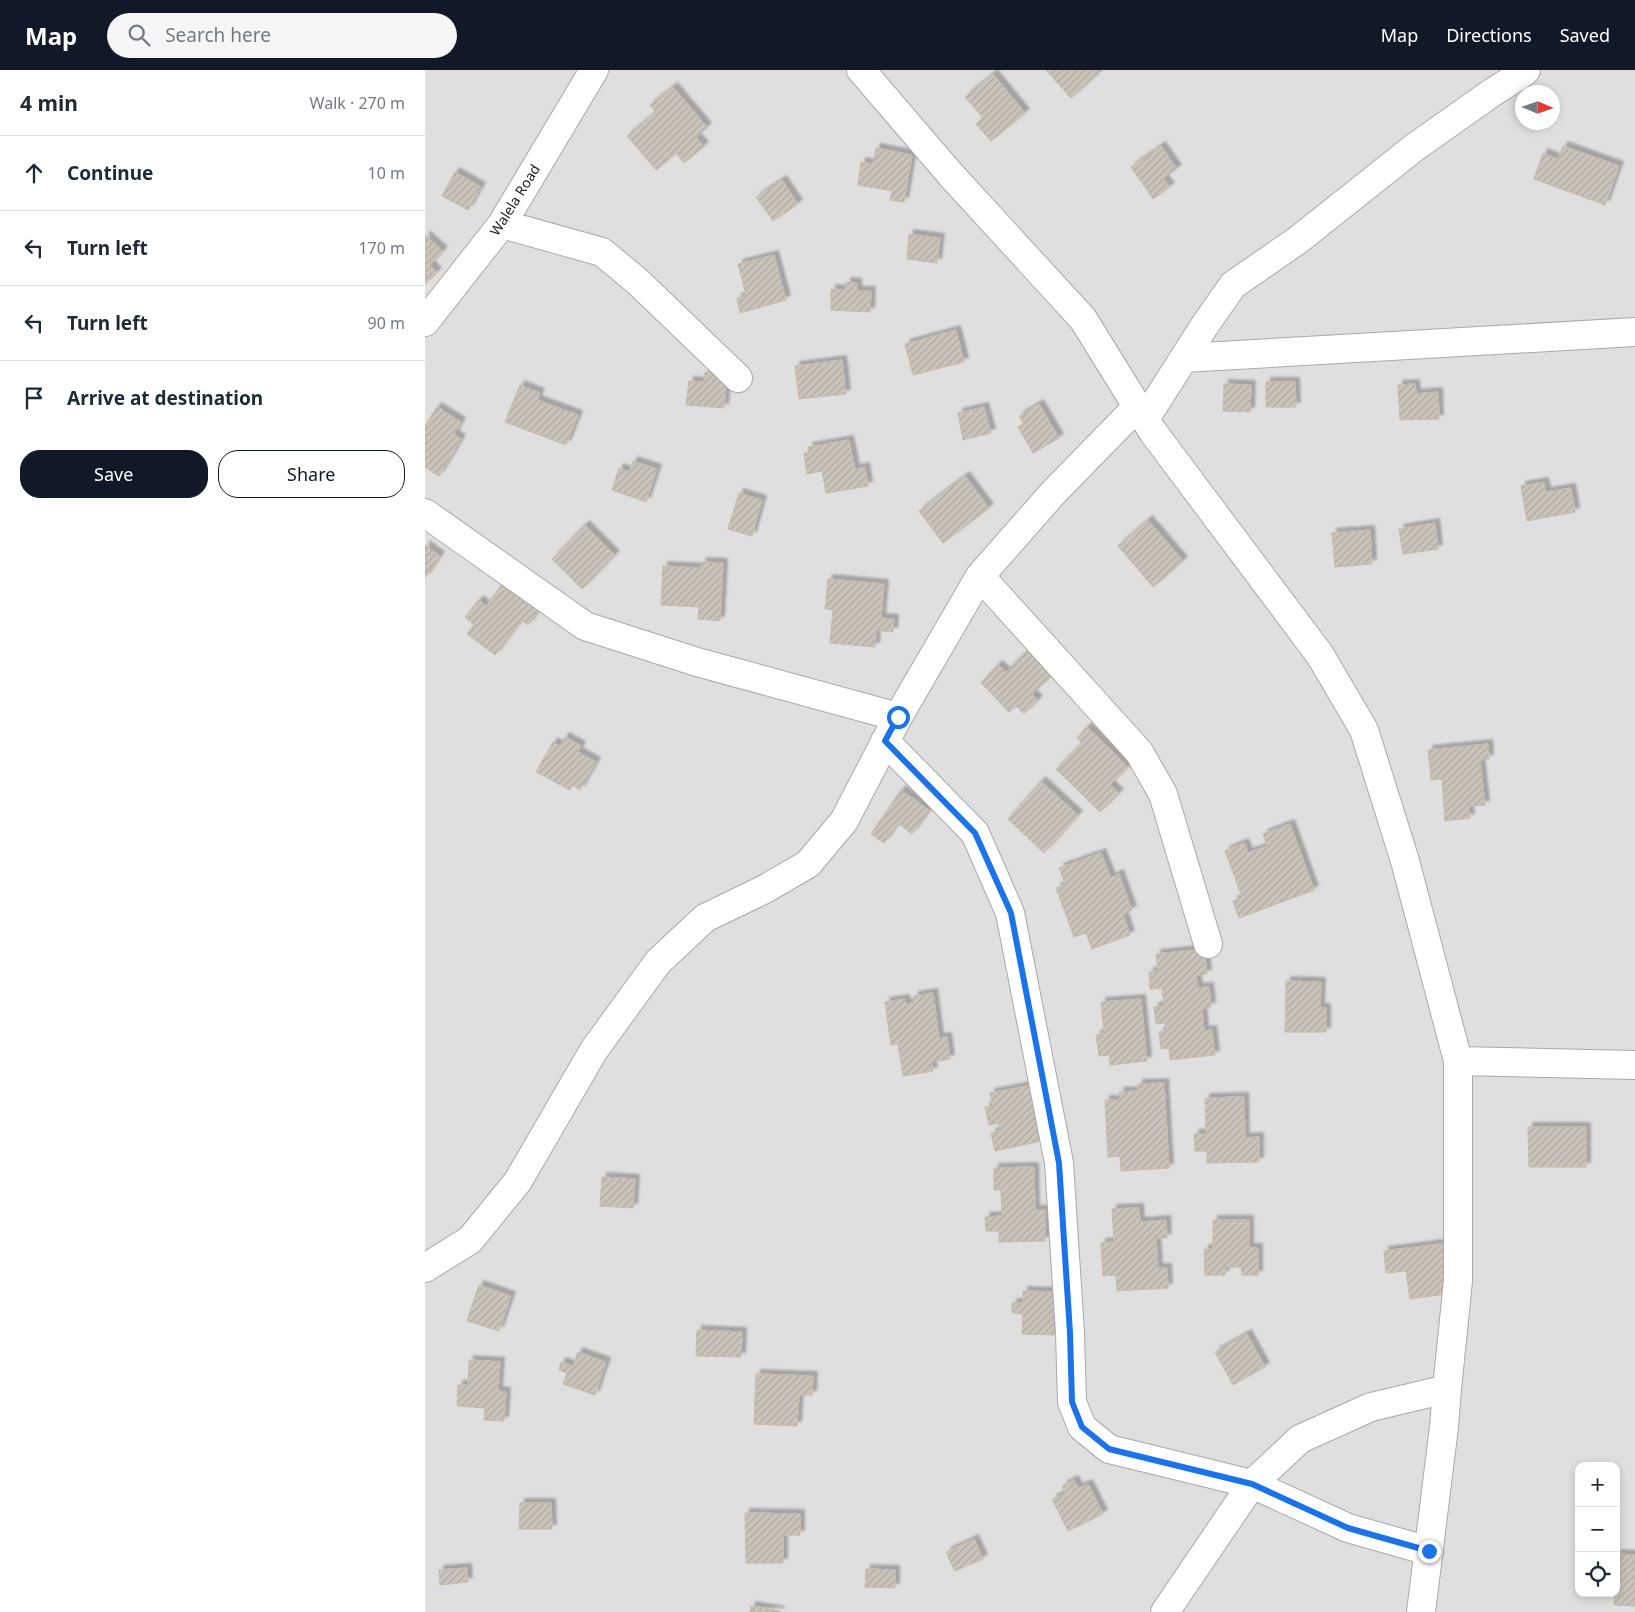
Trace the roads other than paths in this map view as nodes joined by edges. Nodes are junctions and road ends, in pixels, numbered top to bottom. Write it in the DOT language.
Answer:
graph roads {
  1 [pos="594,70"];
  2 [pos="861,70"];
  3 [pos="1526,70"];
  4 [pos="502,224"];
  5 [pos="425,322"];
  6 [pos="1635,332"];
  7 [pos="1184,358"];
  8 [pos="738,378"];
  9 [pos="1141,413"];
  10 [pos="425,513"];
  11 [pos="979,576"];
  12 [pos="898,717"];
  13 [pos="885,741"];
  14 [pos="1209,944"];
  15 [pos="1459,1061"];
  16 [pos="1635,1065"];
  17 [pos="425,1268"];
  18 [pos="1447,1389"];
  19 [pos="1252,1484"];
  20 [pos="1429,1551"];
  21 [pos="1165,1612"];
  22 [pos="1421,1612"];
  1 -- 4 [label="street, Walela Road"];
  2 -- 9 [label="street"];
  3 -- 7 [label="street"];
  4 -- 5 [label="street, Walela Road"];
  4 -- 8 [label="street"];
  6 -- 7 [label="street"];
  7 -- 9 [label="street"];
  9 -- 11 [label="street"];
  9 -- 15 [label="street"];
  10 -- 12 [label="street"];
  11 -- 12 [label="street"];
  11 -- 14 [label="street"];
  12 -- 13 [label="street"];
  13 -- 17 [label="street"];
  13 -- 19 [label="street"];
  15 -- 16 [label="street"];
  15 -- 18 [label="street"];
  18 -- 19 [label="street"];
  18 -- 20 [label="street"];
  19 -- 20 [label="street"];
  19 -- 21 [label="street"];
  20 -- 22 [label="street"];
}
